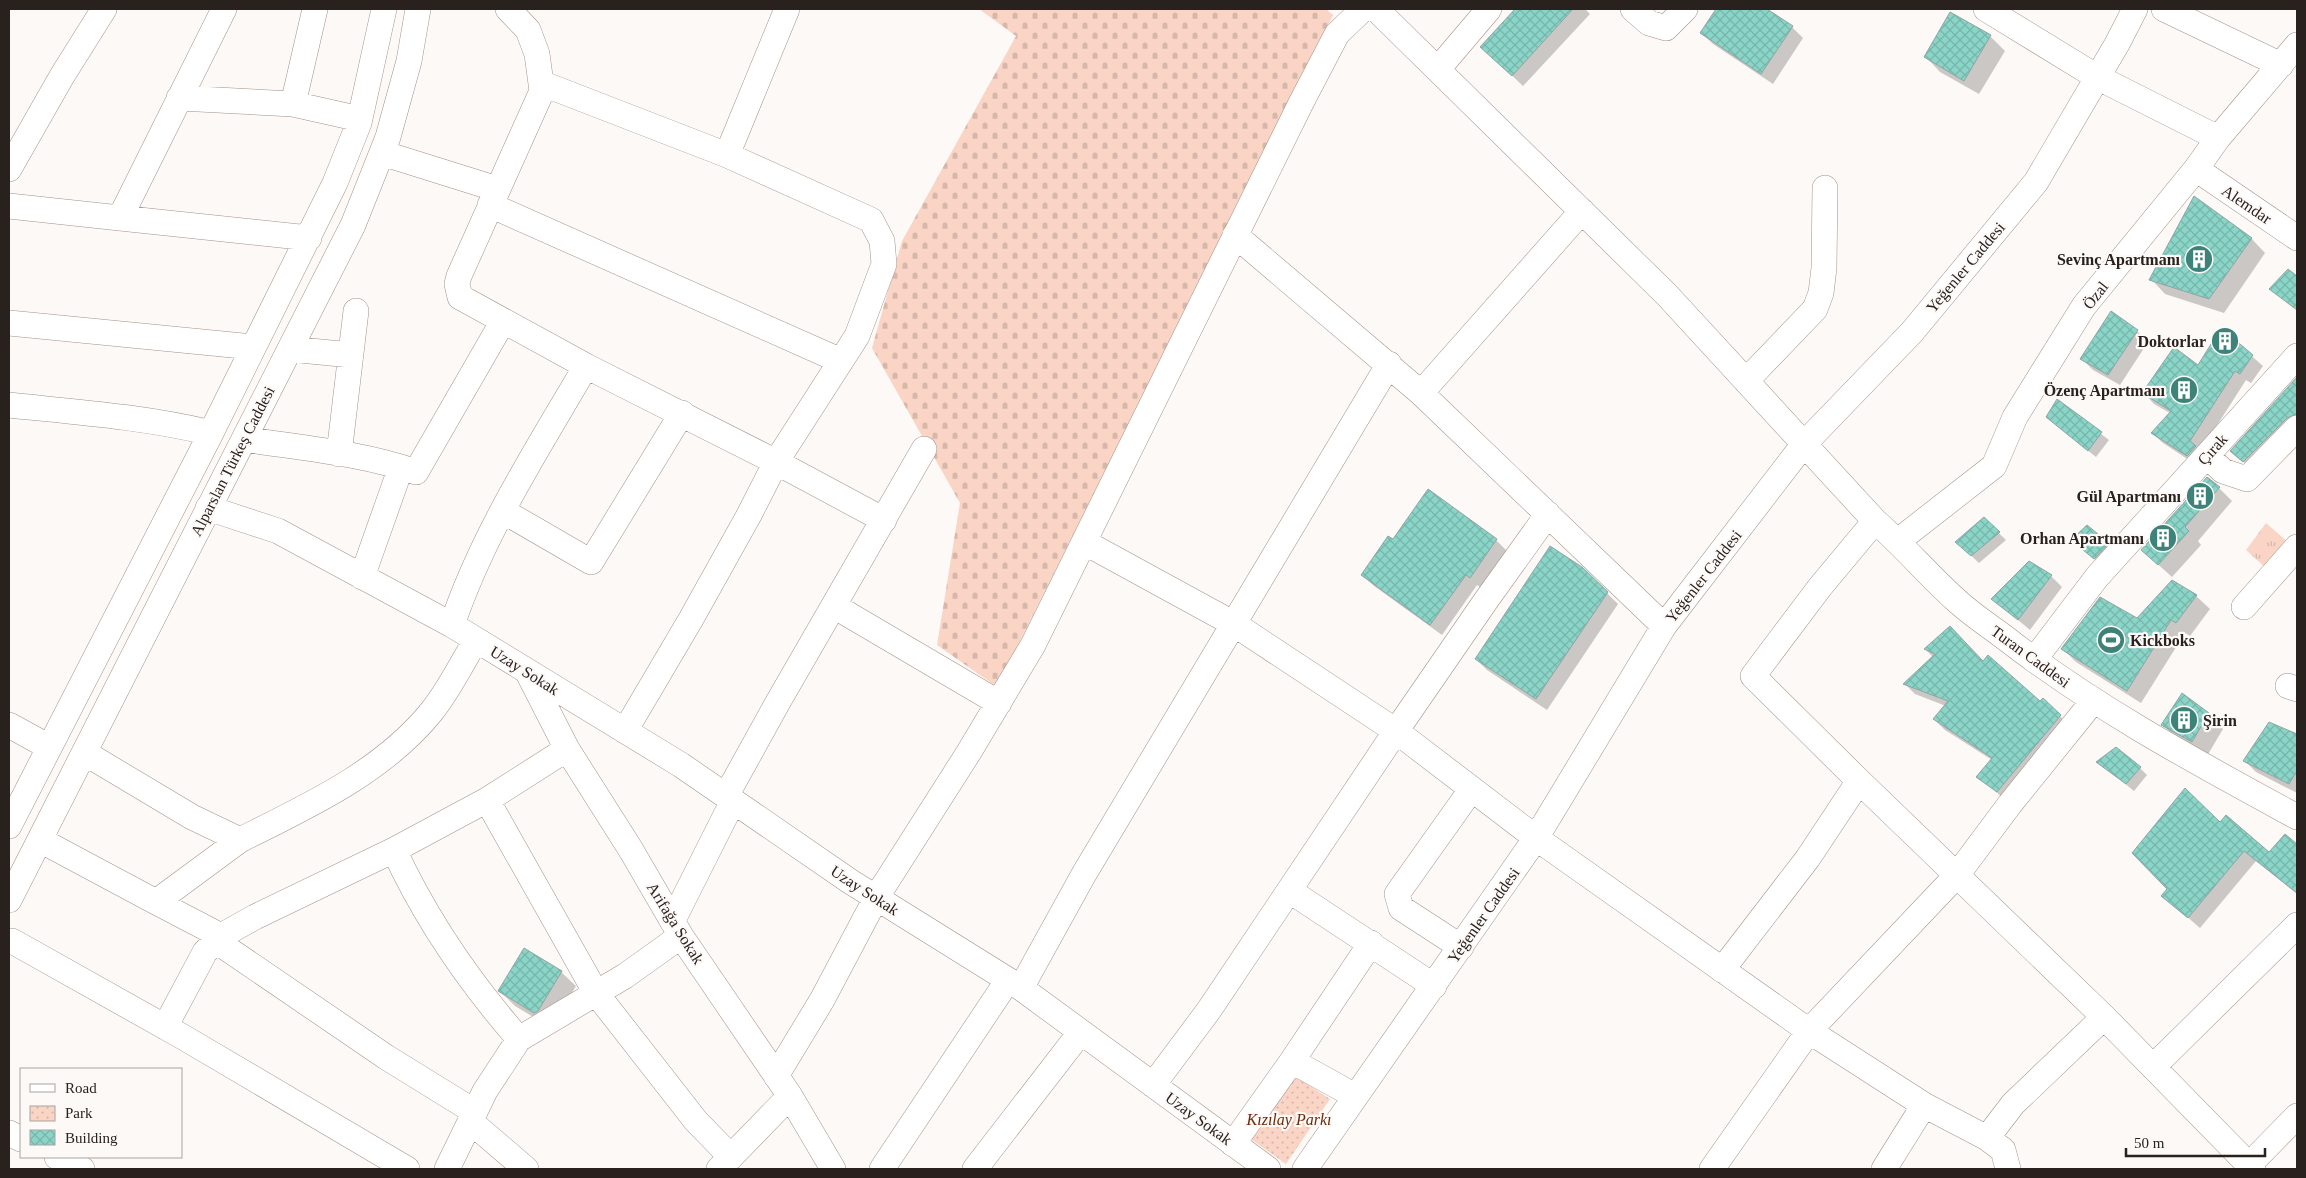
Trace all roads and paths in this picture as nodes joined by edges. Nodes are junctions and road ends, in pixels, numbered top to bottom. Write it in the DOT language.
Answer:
graph roads {
  1 [pos="104,9"];
  2 [pos="224,9"];
  3 [pos="315,9"];
  4 [pos="384,9"];
  5 [pos="418,9"];
  6 [pos="508,9"];
  7 [pos="787,9"];
  8 [pos="1363,9"];
  9 [pos="1376,9"];
  10 [pos="1488,9"];
  11 [pos="1633,9"];
  12 [pos="1685,9"];
  13 [pos="1986,9"];
  14 [pos="2135,9"];
  15 [pos="2164,9"];
  16 [pos="2297,46"];
  17 [pos="2281,65"];
  18 [pos="1438,69"];
  19 [pos="2097,77"];
  20 [pos="541,83"];
  21 [pos="179,98"];
  22 [pos="293,104"];
  23 [pos="360,119"];
  24 [pos="2218,138"];
  25 [pos="382,153"];
  26 [pos="727,155"];
  27 [pos="9,169"];
  28 [pos="2196,169"];
  29 [pos="1825,188"];
  30 [pos="494,197"];
  31 [pos="9,206"];
  32 [pos="1582,212"];
  33 [pos="120,218"];
  34 [pos="1236,235"];
  35 [pos="309,238"];
  36 [pos="2297,238"];
  37 [pos="356,311"];
  38 [pos="503,320"];
  39 [pos="9,323"];
  40 [pos="253,347"];
  41 [pos="290,349"];
  42 [pos="351,355"];
  43 [pos="2297,356"];
  44 [pos="841,360"];
  45 [pos="1389,364"];
  46 [pos="586,366"];
  47 [pos="1746,381"];
  48 [pos="1421,393"];
  49 [pos="9,405"];
  50 [pos="682,413"];
  51 [pos="2297,428"];
  52 [pos="211,433"];
  53 [pos="244,439"];
  54 [pos="1804,444"];
  55 [pos="924,450"];
  56 [pos="339,454"];
  57 [pos="2207,456"];
  58 [pos="776,462"];
  59 [pos="401,467"];
  60 [pos="208,508"];
  61 [pos="503,511"];
  62 [pos="1548,514"];
  63 [pos="884,520"];
  64 [pos="1875,521"];
  65 [pos="1898,541"];
  66 [pos="1084,542"];
  67 [pos="2296,549"];
  68 [pos="362,577"];
  69 [pos="834,606"];
  70 [pos="2244,607"];
  71 [pos="1234,624"];
  72 [pos="452,625"];
  73 [pos="1664,626"];
  74 [pos="476,640"];
  75 [pos="2034,660"];
  76 [pos="527,671"];
  77 [pos="2094,700"];
  78 [pos="998,703"];
  79 [pos="9,725"];
  80 [pos="625,731"];
  81 [pos="1396,731"];
  82 [pos="49,747"];
  83 [pos="567,749"];
  84 [pos="95,760"];
  85 [pos="1859,782"];
  86 [pos="1471,790"];
  87 [pos="729,799"];
  88 [pos="487,800"];
  89 [pos="2297,817"];
  90 [pos="9,826"];
  91 [pos="1536,838"];
  92 [pos="40,840"];
  93 [pos="240,840"];
  94 [pos="394,850"];
  95 [pos="1957,874"];
  96 [pos="1290,891"];
  97 [pos="876,898"];
  98 [pos="9,900"];
  99 [pos="156,902"];
  100 [pos="2297,925"];
  101 [pos="677,928"];
  102 [pos="219,939"];
  103 [pos="12,941"];
  104 [pos="1371,943"];
  105 [pos="1461,947"];
  106 [pos="1722,970"];
  107 [pos="1014,984"];
  108 [pos="1434,986"];
  109 [pos="596,993"];
  110 [pos="2104,1017"];
  111 [pos="165,1027"];
  112 [pos="1809,1031"];
  113 [pos="1080,1033"];
  114 [pos="519,1038"];
  115 [pos="1292,1061"];
  116 [pos="2153,1067"];
  117 [pos="776,1076"];
  118 [pos="1153,1085"];
  119 [pos="790,1096"];
  120 [pos="1356,1096"];
  121 [pos="1924,1105"];
  122 [pos="472,1116"];
  123 [pos="2297,1116"];
  124 [pos="1987,1138"];
  125 [pos="1234,1144"];
  126 [pos="59,1158"];
  127 [pos="725,1163"];
  128 [pos="2251,1167"];
  129 [pos="82,1169"];
  130 [pos="407,1169"];
  131 [pos="447,1169"];
  132 [pos="526,1169"];
  133 [pos="833,1169"];
  134 [pos="882,1169"];
  135 [pos="975,1169"];
  136 [pos="1268,1169"];
  137 [pos="1305,1169"];
  138 [pos="1712,1169"];
  139 [pos="1884,1169"];
  140 [pos="2008,1169"];
  1 -- 27 [label="street"];
  2 -- 21 [label="street"];
  3 -- 22 [label="street"];
  4 -- 23 [label="street, Alparslan Türkeş Caddesi"];
  5 -- 25 [label="street, Alparslan Türkeş Caddesi"];
  6 -- 20 [label="street"];
  7 -- 26 [label="street"];
  8 -- 34 [label="street"];
  9 -- 18 [label="street, Turan Caddesi"];
  10 -- 18 [label="street"];
  11 -- 12 [label="street"];
  13 -- 19 [label="street"];
  14 -- 19 [label="street, Yeğenler Caddesi"];
  15 -- 17 [label="street"];
  16 -- 17 [label="street, Özal"];
  17 -- 24 [label="street, Özal"];
  18 -- 32 [label="street, Turan Caddesi"];
  19 -- 24 [label="street"];
  19 -- 54 [label="street, Yeğenler Caddesi"];
  20 -- 26 [label="street"];
  20 -- 30 [label="street"];
  21 -- 22 [label="street"];
  21 -- 33 [label="street"];
  22 -- 23 [label="street"];
  23 -- 35 [label="street, Alparslan Türkeş Caddesi"];
  24 -- 28 [label="street, Özal"];
  25 -- 30 [label="street"];
  25 -- 41 [label="street, Alparslan Türkeş Caddesi"];
  26 -- 44 [label="street"];
  28 -- 36 [label="street, Alemdar"];
  28 -- 65 [label="street, Özal"];
  29 -- 47 [label="street"];
  30 -- 38 [label="street"];
  30 -- 44 [label="street"];
  31 -- 33 [label="street"];
  32 -- 47 [label="street, Turan Caddesi"];
  32 -- 48 [label="street"];
  33 -- 35 [label="street"];
  34 -- 45 [label="street"];
  34 -- 66 [label="street"];
  35 -- 40 [label="street, Alparslan Türkeş Caddesi"];
  37 -- 42 [label="street"];
  38 -- 46 [label="street"];
  38 -- 59 [label="street"];
  39 -- 40 [label="street"];
  40 -- 52 [label="street, Alparslan Türkeş Caddesi"];
  41 -- 42 [label="street"];
  41 -- 53 [label="street, Alparslan Türkeş Caddesi"];
  42 -- 56 [label="street"];
  43 -- 57 [label="street, Çırak"];
  44 -- 58 [label="street"];
  45 -- 48 [label="street"];
  45 -- 71 [label="street"];
  46 -- 50 [label="street"];
  46 -- 61 [label="street"];
  47 -- 54 [label="street, Turan Caddesi"];
  48 -- 62 [label="street"];
  49 -- 52 [label="street"];
  50 -- 58 [label="street"];
  50 -- 61 [label="street"];
  51 -- 57 [label="street"];
  52 -- 82 [label="street, Alparslan Türkeş Caddesi"];
  53 -- 56 [label="street"];
  53 -- 60 [label="street, Alparslan Türkeş Caddesi"];
  54 -- 64 [label="street, Turan Caddesi"];
  54 -- 73 [label="street, Yeğenler Caddesi"];
  55 -- 63 [label="street"];
  56 -- 59 [label="street"];
  57 -- 75 [label="street, Çırak"];
  58 -- 63 [label="street"];
  58 -- 80 [label="street"];
  59 -- 68 [label="street"];
  60 -- 68 [label="street, Uzay Sokak"];
  60 -- 92 [label="street, Alparslan Türkeş Caddesi"];
  61 -- 72 [label="street"];
  62 -- 73 [label="street"];
  62 -- 81 [label="street"];
  63 -- 69 [label="street"];
  64 -- 65 [label="street, Turan Caddesi"];
  64 -- 85 [label="street"];
  65 -- 75 [label="street, Turan Caddesi"];
  66 -- 71 [label="street"];
  66 -- 78 [label="street"];
  67 -- 70 [label="street"];
  68 -- 72 [label="street, Uzay Sokak"];
  69 -- 78 [label="street"];
  69 -- 87 [label="street"];
  71 -- 81 [label="street"];
  71 -- 107 [label="street"];
  72 -- 74 [label="street, Uzay Sokak"];
  73 -- 91 [label="street, Yeğenler Caddesi"];
  74 -- 76 [label="street, Uzay Sokak"];
  74 -- 93 [label="street"];
  75 -- 77 [label="street, Turan Caddesi"];
  76 -- 80 [label="street, Uzay Sokak"];
  76 -- 83 [label="street, Arifağa Sokak"];
  77 -- 89 [label="street, Turan Caddesi"];
  77 -- 95 [label="street"];
  78 -- 97 [label="street"];
  79 -- 82 [label="street"];
  80 -- 87 [label="street, Uzay Sokak"];
  81 -- 86 [label="street"];
  81 -- 96 [label="street"];
  82 -- 90 [label="street, Alparslan Türkeş Caddesi"];
  83 -- 88 [label="street"];
  83 -- 101 [label="street, Arifağa Sokak"];
  84 -- 93 [label="street"];
  85 -- 95 [label="street"];
  85 -- 106 [label="street"];
  86 -- 91 [label="street"];
  86 -- 105 [label="street"];
  87 -- 97 [label="street, Uzay Sokak"];
  87 -- 101 [label="street"];
  88 -- 94 [label="street"];
  88 -- 109 [label="street"];
  91 -- 105 [label="street, Yeğenler Caddesi"];
  91 -- 106 [label="street"];
  92 -- 98 [label="street, Alparslan Türkeş Caddesi"];
  92 -- 99 [label="street"];
  93 -- 99 [label="street"];
  94 -- 102 [label="street"];
  94 -- 114 [label="street"];
  95 -- 110 [label="street"];
  95 -- 112 [label="street"];
  96 -- 104 [label="street"];
  96 -- 118 [label="street"];
  97 -- 107 [label="street, Uzay Sokak"];
  97 -- 117 [label="street"];
  99 -- 102 [label="street"];
  100 -- 116 [label="street"];
  101 -- 109 [label="street"];
  101 -- 117 [label="street, Arifağa Sokak"];
  102 -- 111 [label="street"];
  102 -- 122 [label="street"];
  103 -- 111 [label="street"];
  104 -- 108 [label="street"];
  104 -- 115 [label="street"];
  105 -- 108 [label="street, Yeğenler Caddesi"];
  106 -- 112 [label="street"];
  107 -- 113 [label="street, Uzay Sokak"];
  107 -- 134 [label="street"];
  108 -- 120 [label="street, Yeğenler Caddesi"];
  109 -- 114 [label="street"];
  109 -- 127 [label="street"];
  110 -- 116 [label="street"];
  110 -- 124 [label="street"];
  111 -- 130 [label="street"];
  112 -- 121 [label="street"];
  112 -- 138 [label="street"];
  113 -- 118 [label="street, Uzay Sokak"];
  113 -- 135 [label="street"];
  114 -- 122 [label="street"];
  115 -- 120 [label="street"];
  115 -- 125 [label="street"];
  116 -- 128 [label="street"];
  117 -- 119 [label="street, Arifağa Sokak"];
  118 -- 125 [label="street, Uzay Sokak"];
  119 -- 127 [label="street"];
  119 -- 133 [label="street, Arifağa Sokak"];
  120 -- 137 [label="street, Yeğenler Caddesi"];
  121 -- 124 [label="street"];
  121 -- 139 [label="street"];
  122 -- 131 [label="street"];
  122 -- 132 [label="street"];
  123 -- 128 [label="street"];
  124 -- 140 [label="street"];
  125 -- 136 [label="street, Uzay Sokak"];
  126 -- 129 [label="street"];
}
